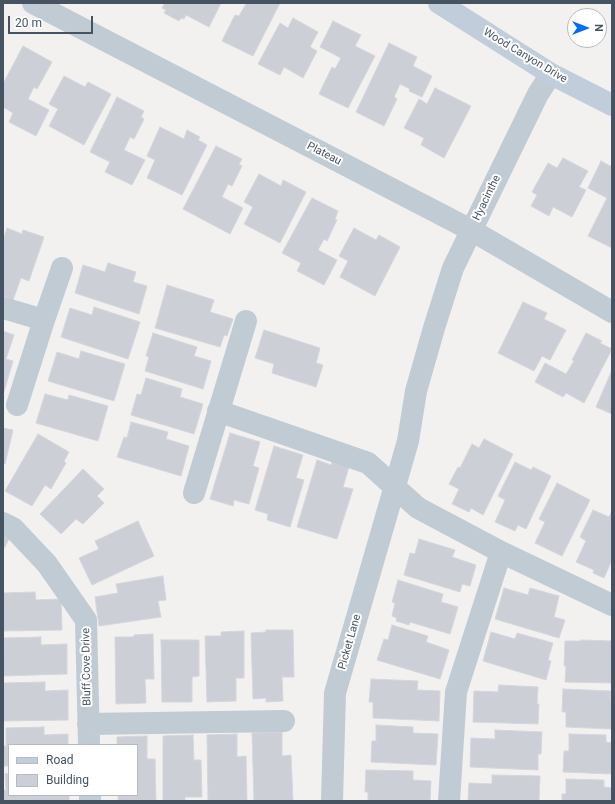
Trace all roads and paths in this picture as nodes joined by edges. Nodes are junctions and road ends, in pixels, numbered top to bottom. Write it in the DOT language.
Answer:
graph roads {
  1 [pos="33,3"];
  2 [pos="439,3"];
  3 [pos="551,74"];
  4 [pos="612,105"];
  5 [pos="472,230"];
  6 [pos="62,268"];
  7 [pos="3,308"];
  8 [pos="612,312"];
  9 [pos="44,320"];
  10 [pos="246,320"];
  11 [pos="434,328"];
  12 [pos="17,405"];
  13 [pos="218,411"];
  14 [pos="394,486"];
  15 [pos="194,493"];
  16 [pos="3,523"];
  17 [pos="501,552"];
  18 [pos="612,605"];
  19 [pos="284,721"];
  20 [pos="88,724"];
  21 [pos="89,744"];
  22 [pos="332,801"];
  23 [pos="449,801"];
  1 -- 5 [label="street, Plateau"];
  2 -- 3 [label="street, Wood Canyon Drive"];
  3 -- 4 [label="street, Wood Canyon Drive"];
  3 -- 5 [label="street, Hyacinthe"];
  5 -- 8 [label="street, Plateau"];
  5 -- 11 [label="street, Hyacinthe"];
  6 -- 9 [label="street"];
  7 -- 9 [label="street"];
  9 -- 12 [label="street"];
  10 -- 13 [label="street"];
  11 -- 14 [label="street, Picket Lane"];
  13 -- 14 [label="street"];
  13 -- 15 [label="street"];
  14 -- 17 [label="street"];
  14 -- 22 [label="street, Picket Lane"];
  16 -- 20 [label="street, Bluff Cove Drive"];
  17 -- 18 [label="street"];
  17 -- 23 [label="street"];
  19 -- 20 [label="street"];
  20 -- 21 [label="street, Bluff Cove Drive"];
}
